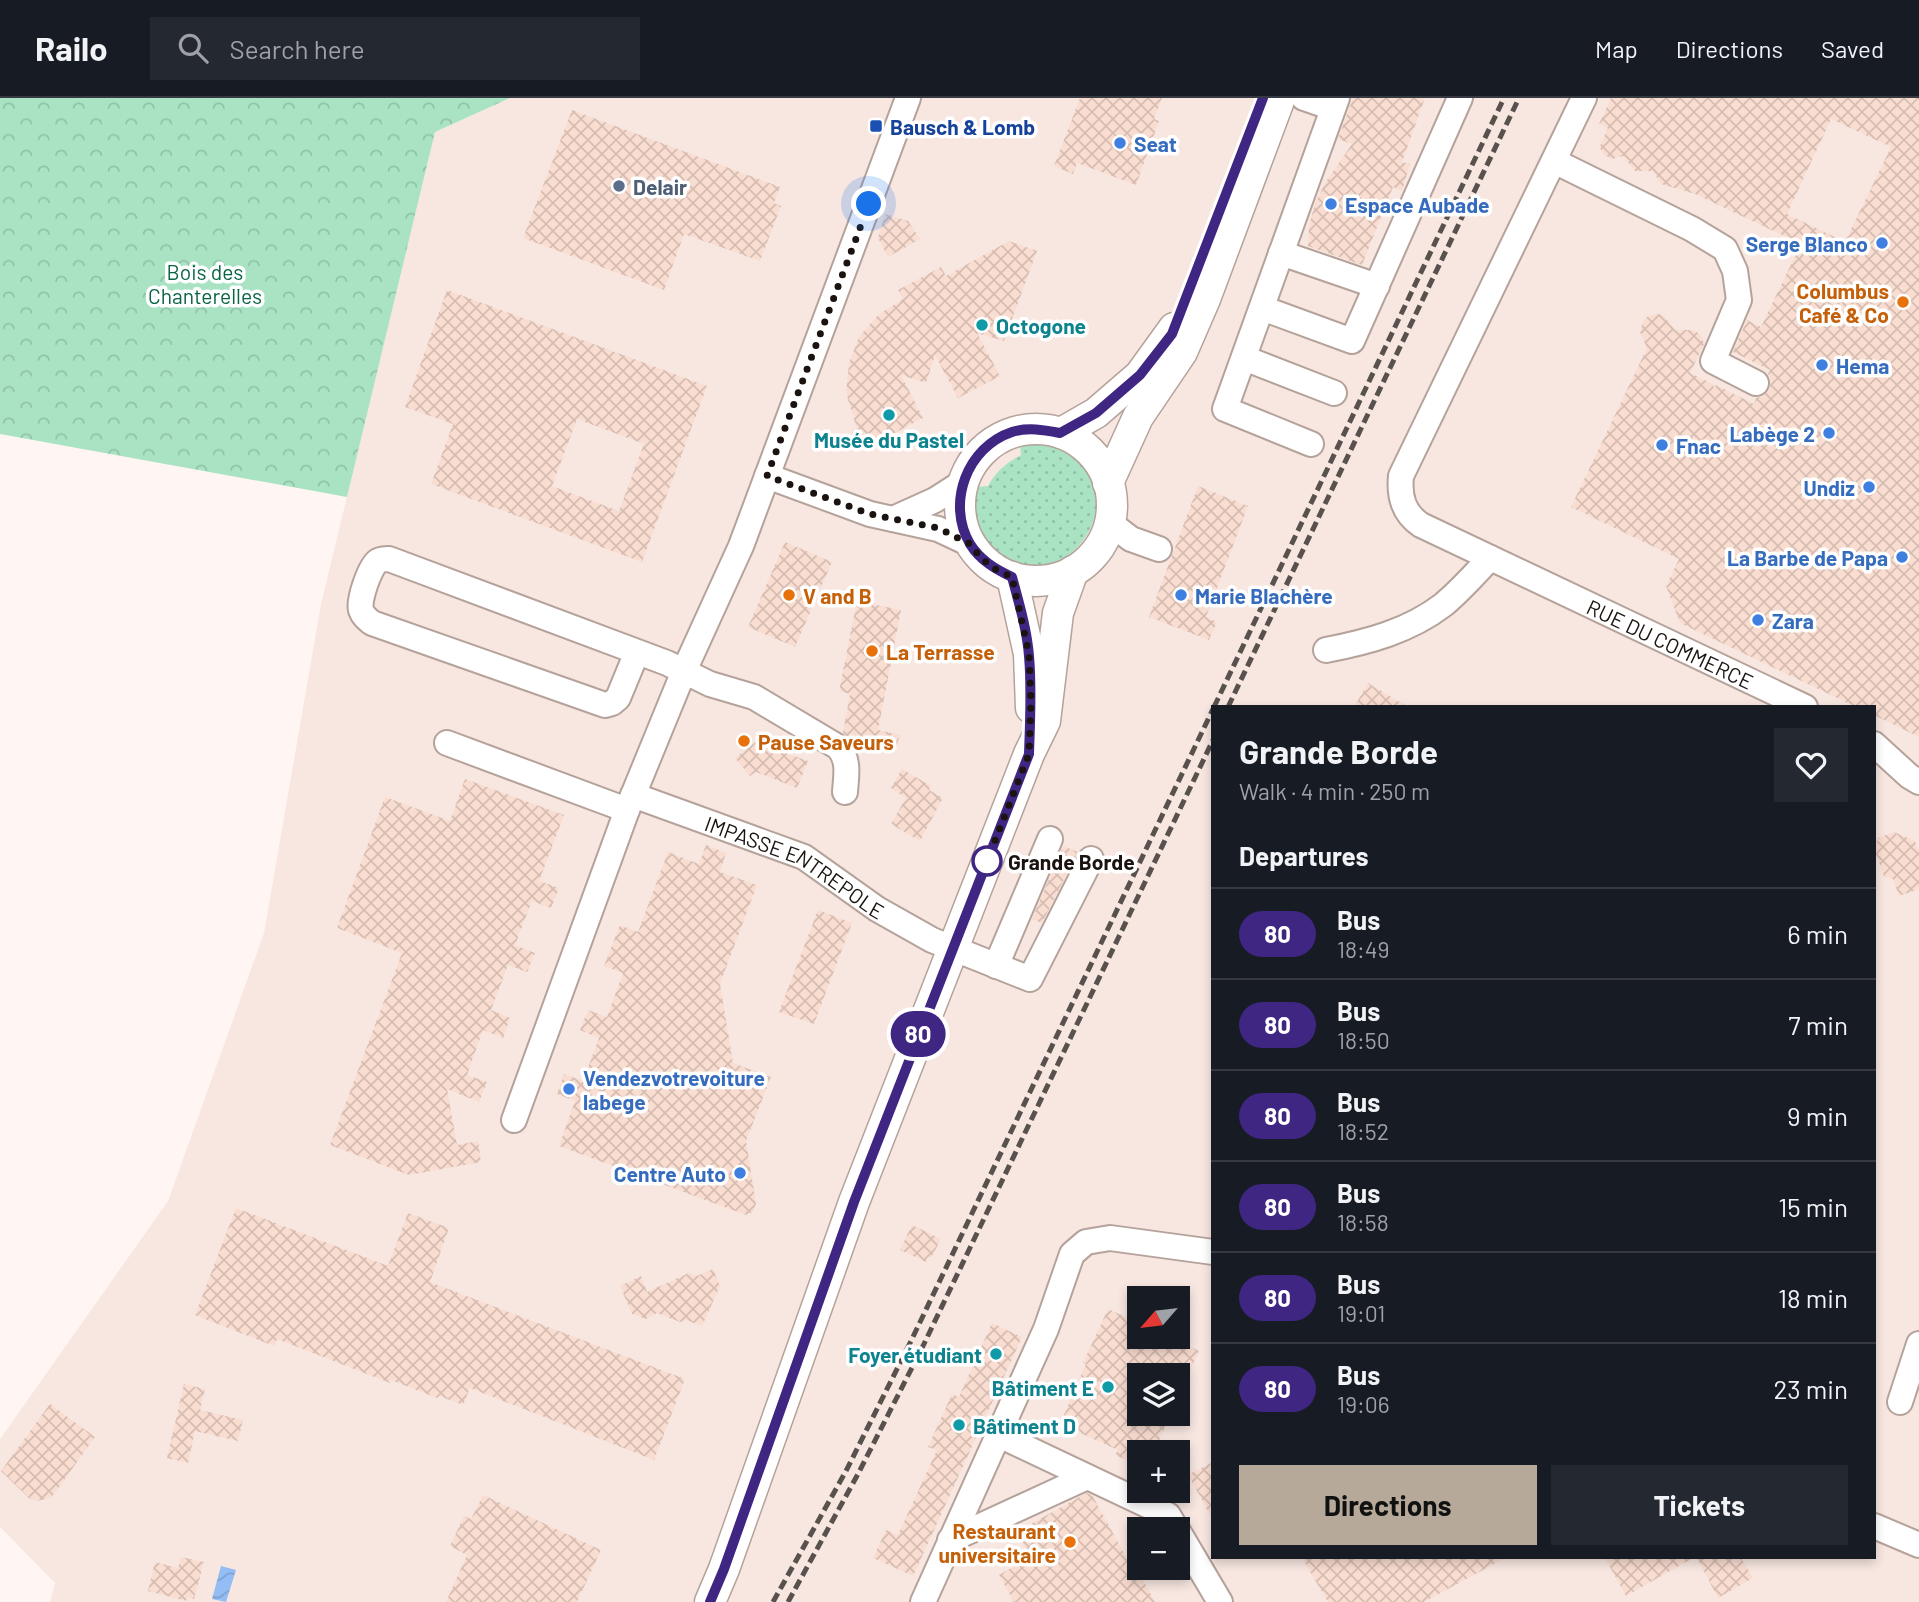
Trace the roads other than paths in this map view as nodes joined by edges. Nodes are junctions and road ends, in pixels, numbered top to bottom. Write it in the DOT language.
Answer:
graph roads {
  1 [pos="908,98"];
  2 [pos="1263,98"];
  3 [pos="1280,98"];
  4 [pos="1304,98"];
  5 [pos="1460,98"];
  6 [pos="1584,98"];
  7 [pos="1335,103"];
  8 [pos="1554,160"];
  9 [pos="1281,253"];
  10 [pos="1377,286"];
  11 [pos="1262,308"];
  12 [pos="1244,358"];
  13 [pos="1756,383"];
  14 [pos="1334,393"];
  15 [pos="1060,433"];
  16 [pos="1311,444"];
  17 [pos="767,476"];
  18 [pos="963,482"];
  19 [pos="1108,482"];
  20 [pos="893,519"];
  21 [pos="1110,523"];
  22 [pos="970,544"];
  23 [pos="1159,549"];
  24 [pos="1490,558"];
  25 [pos="1073,571"];
  26 [pos="1012,577"];
  27 [pos="1326,650"];
  28 [pos="637,652"];
  29 [pos="684,671"];
  30 [pos="1794,705"];
  31 [pos="447,743"];
  32 [pos="1876,744"];
  33 [pos="1876,745"];
  34 [pos="1029,754"];
  35 [pos="1919,762"];
  36 [pos="1919,782"];
  37 [pos="845,792"];
  38 [pos="630,803"];
  39 [pos="1050,839"];
  40 [pos="1090,859"];
  41 [pos="952,950"];
  42 [pos="996,966"];
  43 [pos="514,1120"];
  44 [pos="1211,1252"];
  45 [pos="1919,1344"];
  46 [pos="1900,1402"];
  47 [pos="997,1434"];
  48 [pos="1087,1477"];
  49 [pos="1169,1517"];
  50 [pos="1876,1527"];
  51 [pos="950,1540"];
  52 [pos="1919,1545"];
  53 [pos="1190,1552"];
  54 [pos="710,1602"];
  55 [pos="923,1602"];
  56 [pos="1220,1602"];
  1 -- 17 [label="street"];
  2 -- 15 [label="main road"];
  3 -- 19 [label="main road"];
  4 -- 7 [label="street"];
  5 -- 10 [label="street"];
  6 -- 8 [label="street, RUE DU COMMERCE"];
  7 -- 9 [label="street"];
  8 -- 13 [label="street"];
  8 -- 24 [label="street, RUE DU COMMERCE"];
  9 -- 10 [label="street"];
  9 -- 11 [label="street"];
  10 -- 11 [label="street"];
  11 -- 12 [label="street"];
  12 -- 14 [label="street"];
  12 -- 16 [label="street"];
  15 -- 18 [label="main road"];
  15 -- 19 [label="main road"];
  17 -- 20 [label="street"];
  17 -- 29 [label="street"];
  18 -- 20 [label="street"];
  18 -- 22 [label="main road"];
  19 -- 21 [label="main road"];
  20 -- 22 [label="street"];
  21 -- 23 [label="street"];
  21 -- 25 [label="main road"];
  22 -- 26 [label="main road"];
  24 -- 27 [label="street"];
  24 -- 30 [label="street, RUE DU COMMERCE"];
  25 -- 26 [label="main road"];
  25 -- 34 [label="main road"];
  26 -- 34 [label="main road"];
  28 -- 28 [label="street"];
  28 -- 29 [label="street"];
  29 -- 37 [label="street"];
  29 -- 38 [label="street"];
  31 -- 38 [label="street, IMPASSE ENTREPOLE"];
  32 -- 35 [label="street"];
  33 -- 36 [label="street"];
  34 -- 41 [label="main road"];
  38 -- 41 [label="street, IMPASSE ENTREPOLE"];
  38 -- 43 [label="street"];
  39 -- 42 [label="street"];
  40 -- 42 [label="street, IMPASSE ENTREPOLE"];
  41 -- 42 [label="street, IMPASSE ENTREPOLE"];
  41 -- 54 [label="main road"];
  44 -- 47 [label="street"];
  45 -- 46 [label="street"];
  47 -- 48 [label="street"];
  47 -- 51 [label="street"];
  48 -- 49 [label="street"];
  48 -- 51 [label="street"];
  50 -- 52 [label="street"];
  51 -- 55 [label="street"];
  53 -- 56 [label="street"];
}
